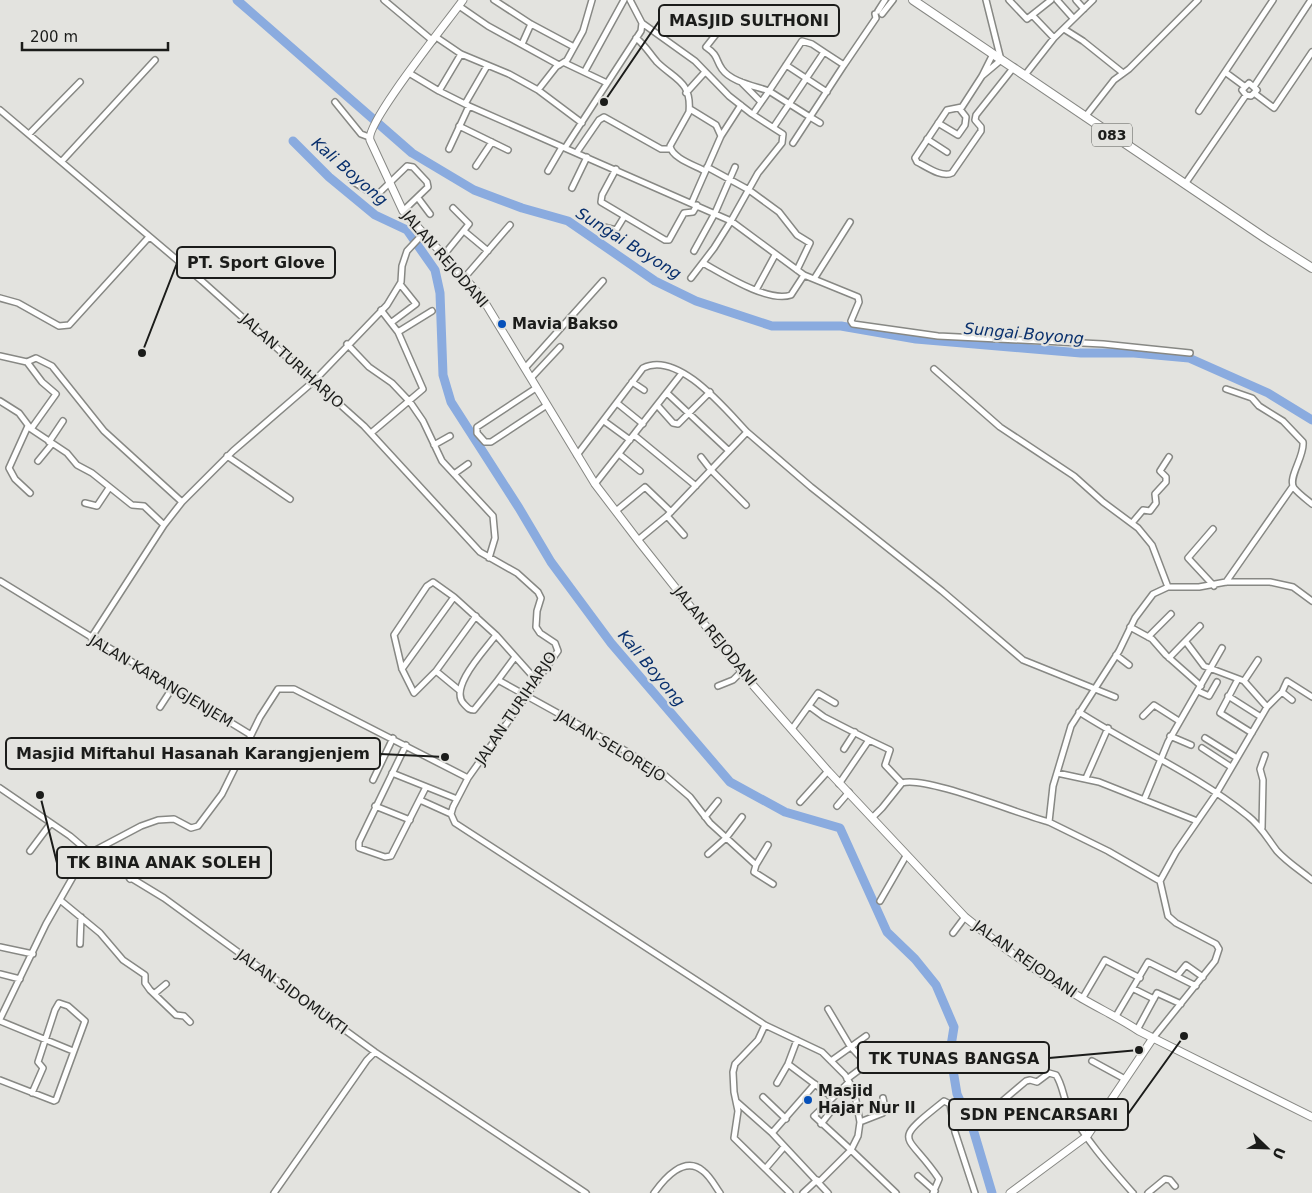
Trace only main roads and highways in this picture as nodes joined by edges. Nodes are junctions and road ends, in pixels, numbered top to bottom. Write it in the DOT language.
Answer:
graph roads {
  1 [pos="913,0"];
  2 [pos="461,3"];
  3 [pos="1312,268"];
  4 [pos="1153,1038"];
  5 [pos="1312,1117"];
  6 [pos="1014,1191"];
  1 -- 3 [label="main road, 083"];
  2 -- 4 [label="main road, JALAN REJODANI"];
  4 -- 5 [label="main road, JALAN REJODANI"];
  4 -- 6 [label="main road"];
}
